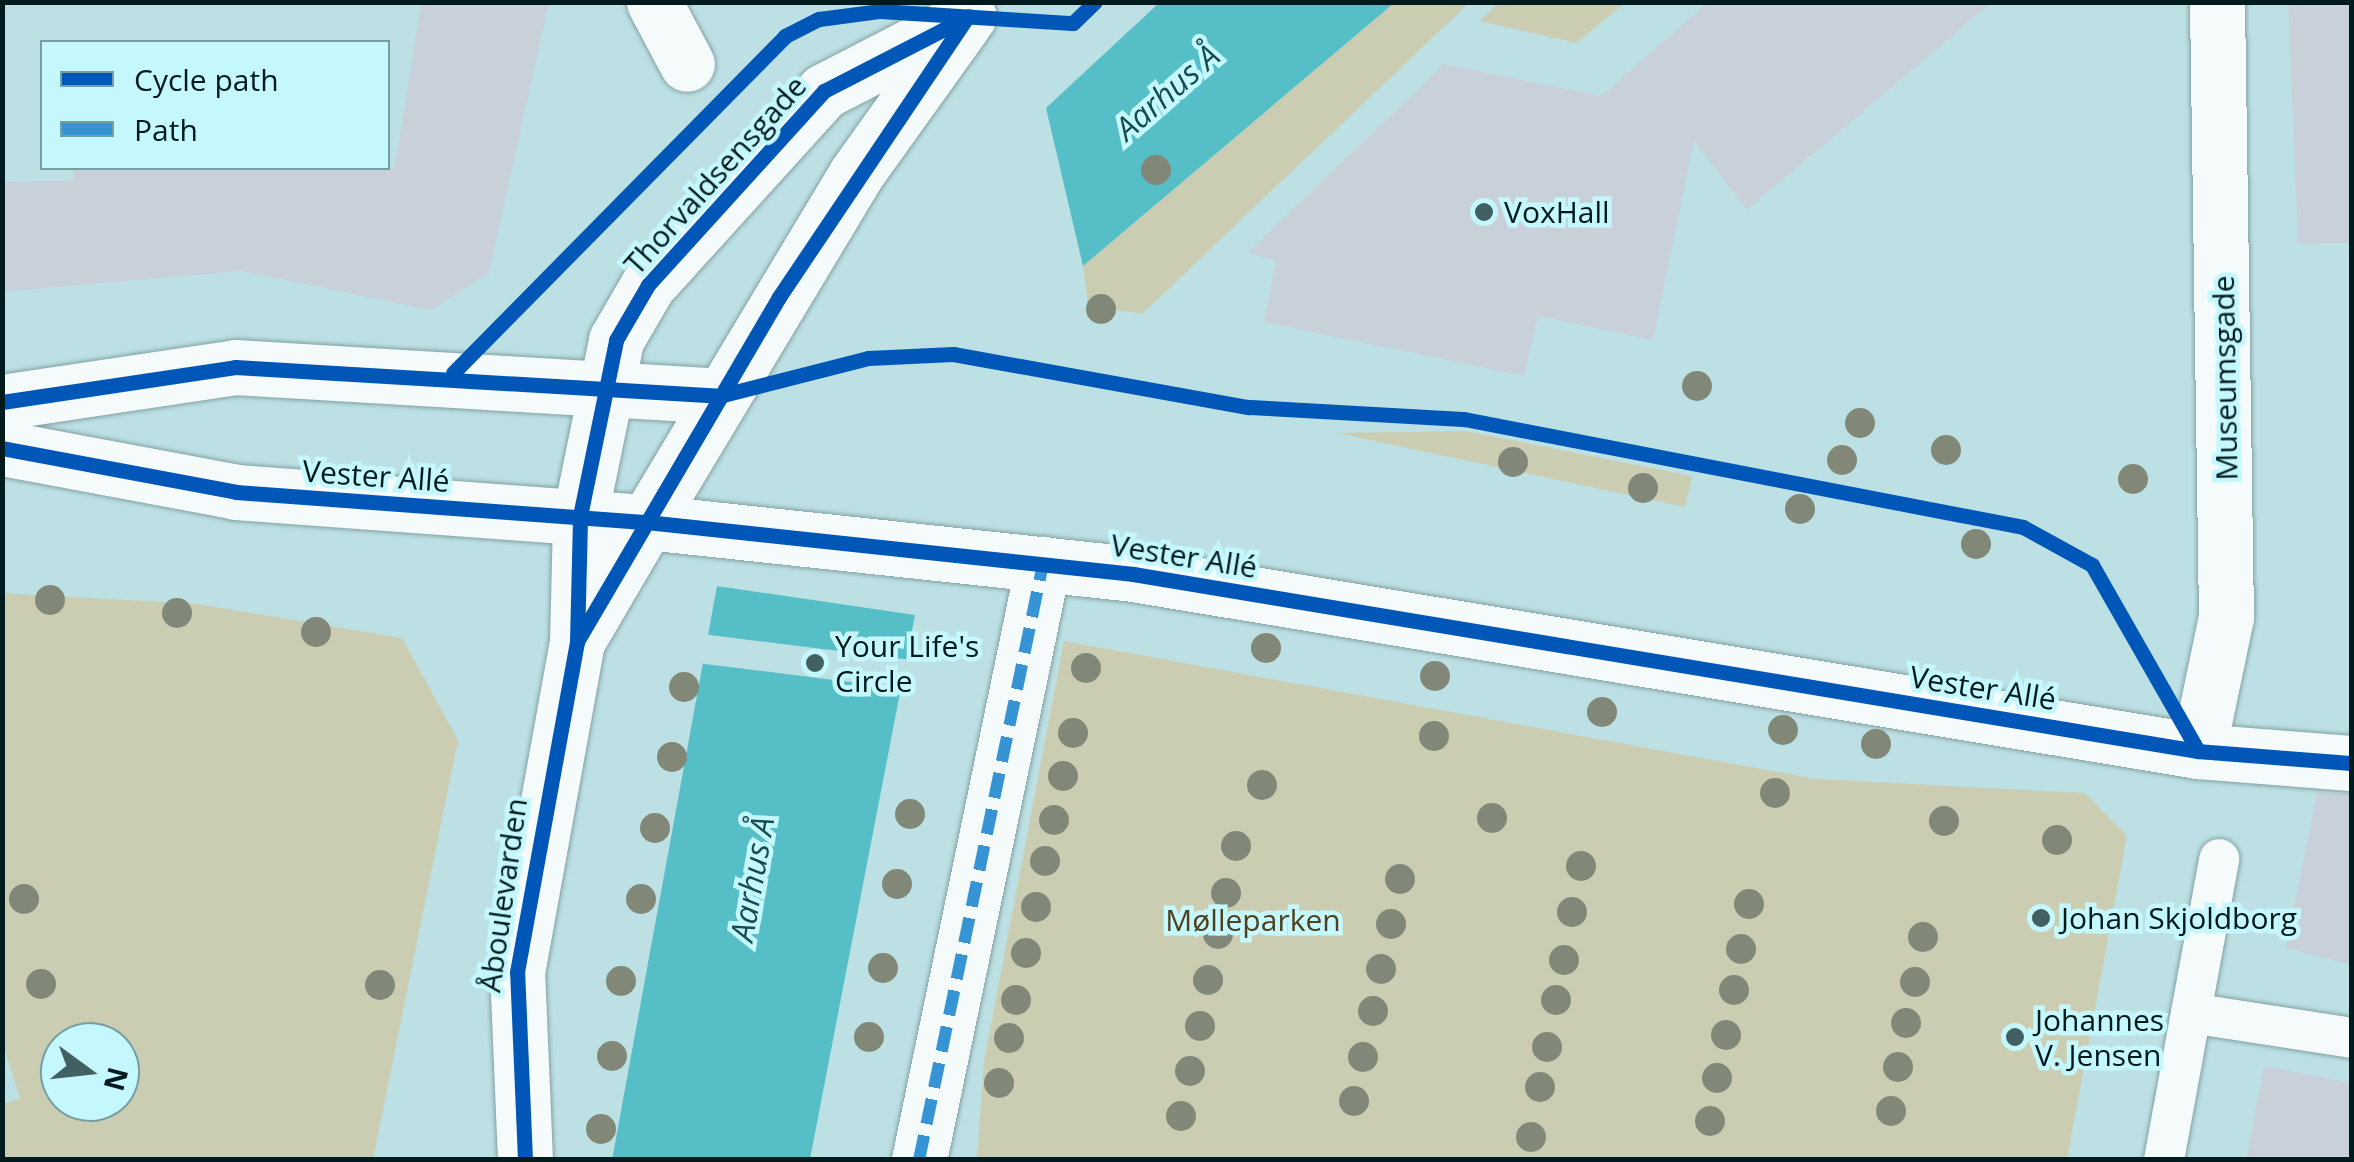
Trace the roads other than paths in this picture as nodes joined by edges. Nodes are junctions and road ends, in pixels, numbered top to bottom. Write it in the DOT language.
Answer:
graph roads {
  1 [pos="654,2"];
  2 [pos="2217,2"];
  3 [pos="976,9"];
  4 [pos="688,64"];
  5 [pos="606,386"];
  6 [pos="719,396"];
  7 [pos="2,402"];
  8 [pos="2,448"];
  9 [pos="580,516"];
  10 [pos="647,522"];
  11 [pos="1043,564"];
  12 [pos="577,642"];
  13 [pos="2198,751"];
  14 [pos="2352,763"];
  15 [pos="2218,859"];
  16 [pos="2191,1013"];
  17 [pos="2352,1038"];
  18 [pos="525,1160"];
  19 [pos="920,1160"];
  20 [pos="2164,1160"];
  1 -- 4 [label="street"];
  2 -- 13 [label="street, Museumsgade"];
  3 -- 5 [label="street, Thorvaldsensgade"];
  3 -- 6 [label="street, Thorvaldsensgade"];
  5 -- 6 [label="street"];
  5 -- 7 [label="street"];
  5 -- 9 [label="street, Thorvaldsensgade"];
  6 -- 10 [label="street, Thorvaldsensgade"];
  8 -- 9 [label="street, Vester Allé"];
  9 -- 10 [label="street, Vester Allé"];
  9 -- 12 [label="street, Åboulevarden"];
  10 -- 11 [label="street, Vester Allé"];
  10 -- 12 [label="street, Åboulevarden"];
  11 -- 13 [label="street, Vester Allé"];
  11 -- 19 [label="street"];
  12 -- 18 [label="street, Åboulevarden"];
  13 -- 14 [label="street, Vester Allé"];
  15 -- 16 [label="lane"];
  16 -- 17 [label="lane"];
  16 -- 20 [label="lane"];
}
